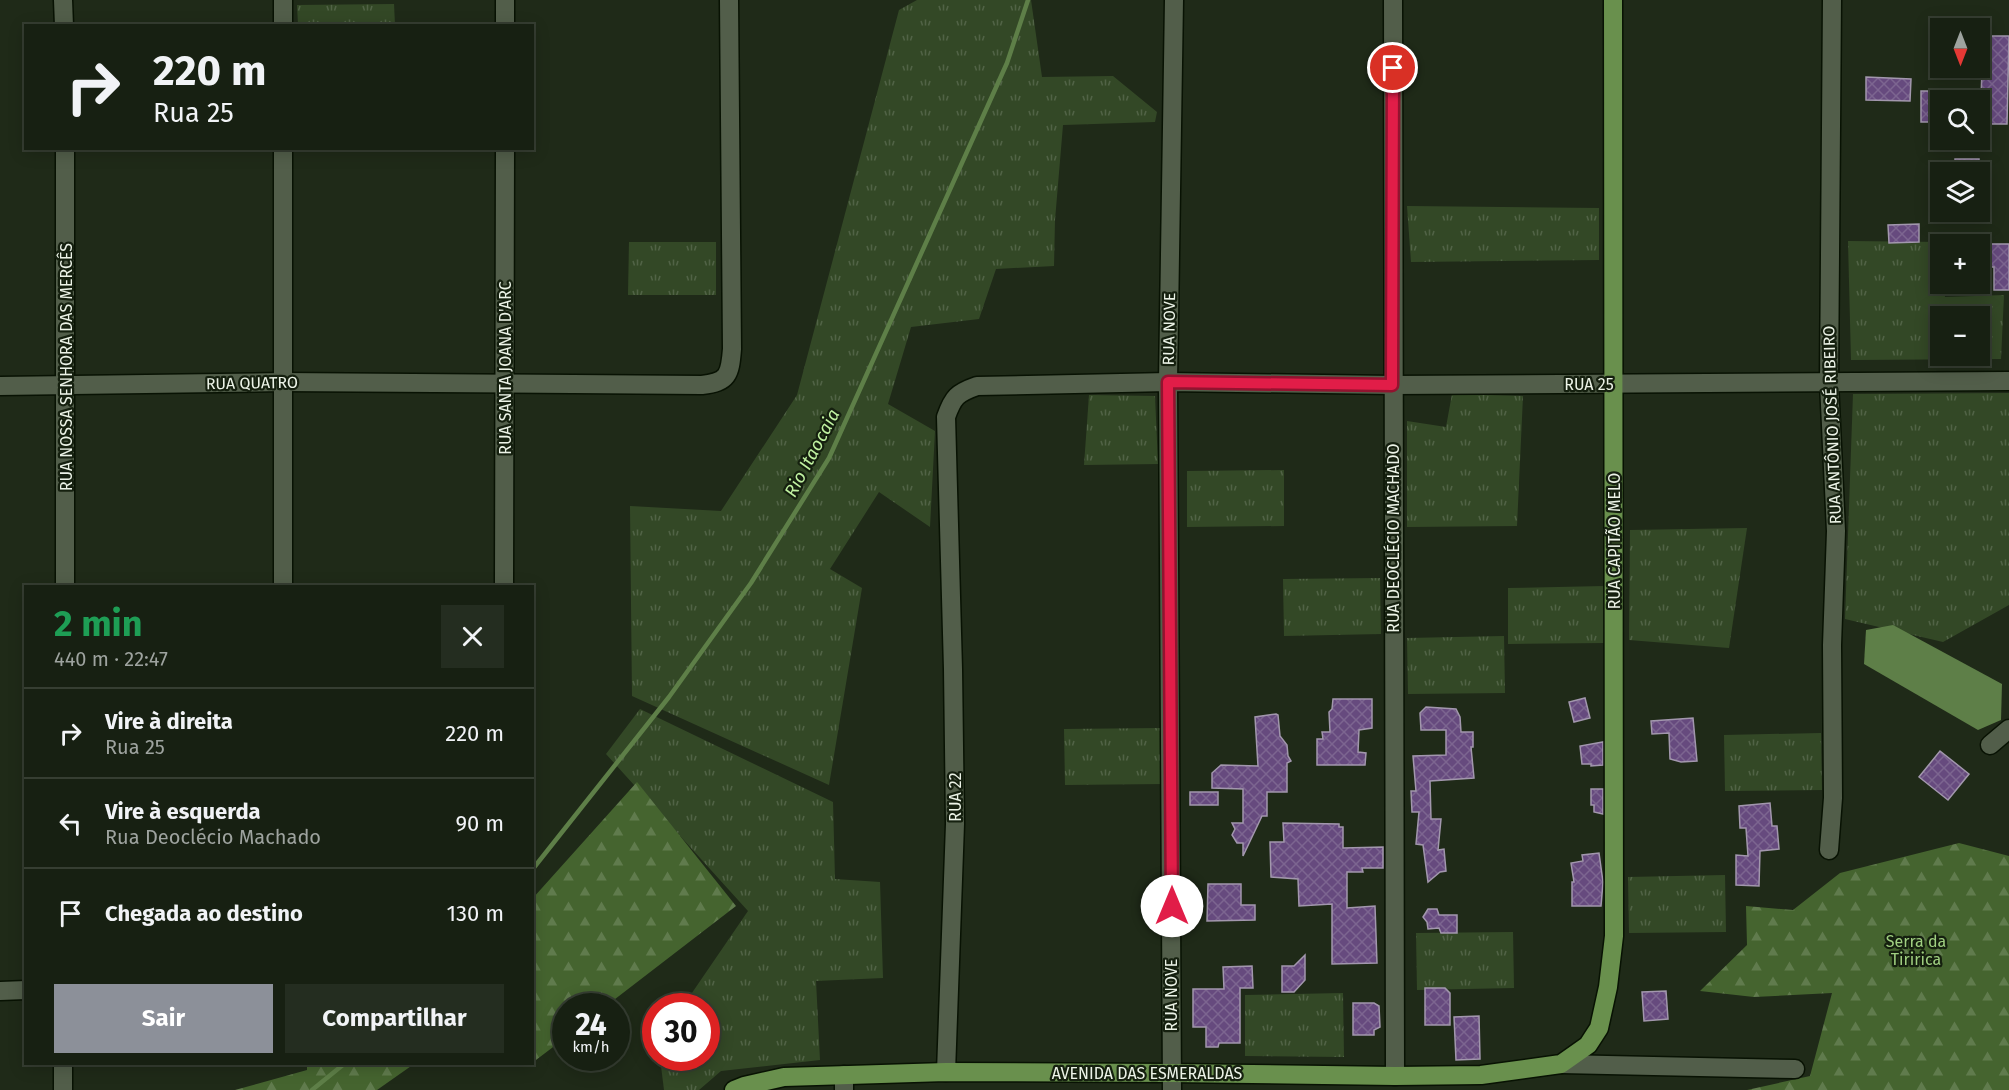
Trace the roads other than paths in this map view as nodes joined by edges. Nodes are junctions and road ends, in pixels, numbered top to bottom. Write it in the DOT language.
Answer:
graph roads {
  1 [pos="63,0"];
  2 [pos="283,0"];
  3 [pos="505,0"];
  4 [pos="729,0"];
  5 [pos="1174,0"];
  6 [pos="1393,0"];
  7 [pos="1613,0"];
  8 [pos="1832,0"];
  9 [pos="64,24"];
  10 [pos="283,24"];
  11 [pos="505,24"];
  12 [pos="64,150"];
  13 [pos="283,150"];
  14 [pos="505,150"];
  15 [pos="2009,381"];
  16 [pos="283,382"];
  17 [pos="1168,382"];
  18 [pos="1829,383"];
  19 [pos="505,384"];
  20 [pos="1614,384"];
  21 [pos="1392,385"];
  22 [pos="0,386"];
  23 [pos="66,386"];
  24 [pos="65,585"];
  25 [pos="283,585"];
  26 [pos="504,585"];
  27 [pos="2009,729"];
  28 [pos="1990,745"];
  29 [pos="1829,850"];
  30 [pos="24,990"];
  31 [pos="0,991"];
  32 [pos="1561,1064"];
  33 [pos="63,1065"];
  34 [pos="1795,1069"];
  35 [pos="946,1072"];
  36 [pos="1395,1076"];
  37 [pos="1172,1081"];
  38 [pos="844,1083"];
  39 [pos="63,1090"];
  40 [pos="734,1090"];
  1 -- 9 [label="street"];
  2 -- 10 [label="street"];
  3 -- 11 [label="street"];
  4 -- 19 [label="street, RUA QUATRO"];
  5 -- 17 [label="street, RUA NOVE"];
  6 -- 21 [label="street, RUA DEOCLÉCIO MACHADO"];
  7 -- 20 [label="main road, RUA CAPITÃO MELO"];
  8 -- 18 [label="street, RUA ANTÔNIO JOSÉ RIBEIRO"];
  12 -- 23 [label="street, RUA NOSSA SENHORA DAS MERCÊS"];
  13 -- 16 [label="street"];
  14 -- 19 [label="street, RUA SANTA JOANA D'ARC"];
  15 -- 18 [label="street, RUA 25"];
  16 -- 19 [label="street, RUA QUATRO"];
  16 -- 23 [label="street, RUA QUATRO"];
  16 -- 25 [label="street"];
  17 -- 21 [label="street, RUA 25"];
  17 -- 35 [label="street, RUA 22"];
  17 -- 37 [label="street, RUA NOVE"];
  18 -- 20 [label="street, RUA 25"];
  18 -- 29 [label="street, RUA ANTÔNIO JOSÉ RIBEIRO"];
  19 -- 26 [label="street, RUA SANTA JOANA D'ARC"];
  20 -- 21 [label="street, RUA 25"];
  20 -- 32 [label="main road, RUA CAPITÃO MELO"];
  21 -- 36 [label="street, RUA DEOCLÉCIO MACHADO"];
  22 -- 23 [label="street, RUA QUATRO"];
  23 -- 24 [label="street, RUA NOSSA SENHORA DAS MERCÊS"];
  27 -- 28 [label="street"];
  30 -- 31 [label="street"];
  32 -- 34 [label="street"];
  32 -- 36 [label="main road, AVENIDA DAS ESMERALDAS"];
  33 -- 39 [label="street"];
  35 -- 37 [label="main road, AVENIDA DAS ESMERALDAS"];
  35 -- 38 [label="main road, AVENIDA DAS ESMERALDAS"];
  36 -- 37 [label="main road, AVENIDA DAS ESMERALDAS"];
  38 -- 40 [label="main road, AVENIDA DAS ESMERALDAS"];
}
